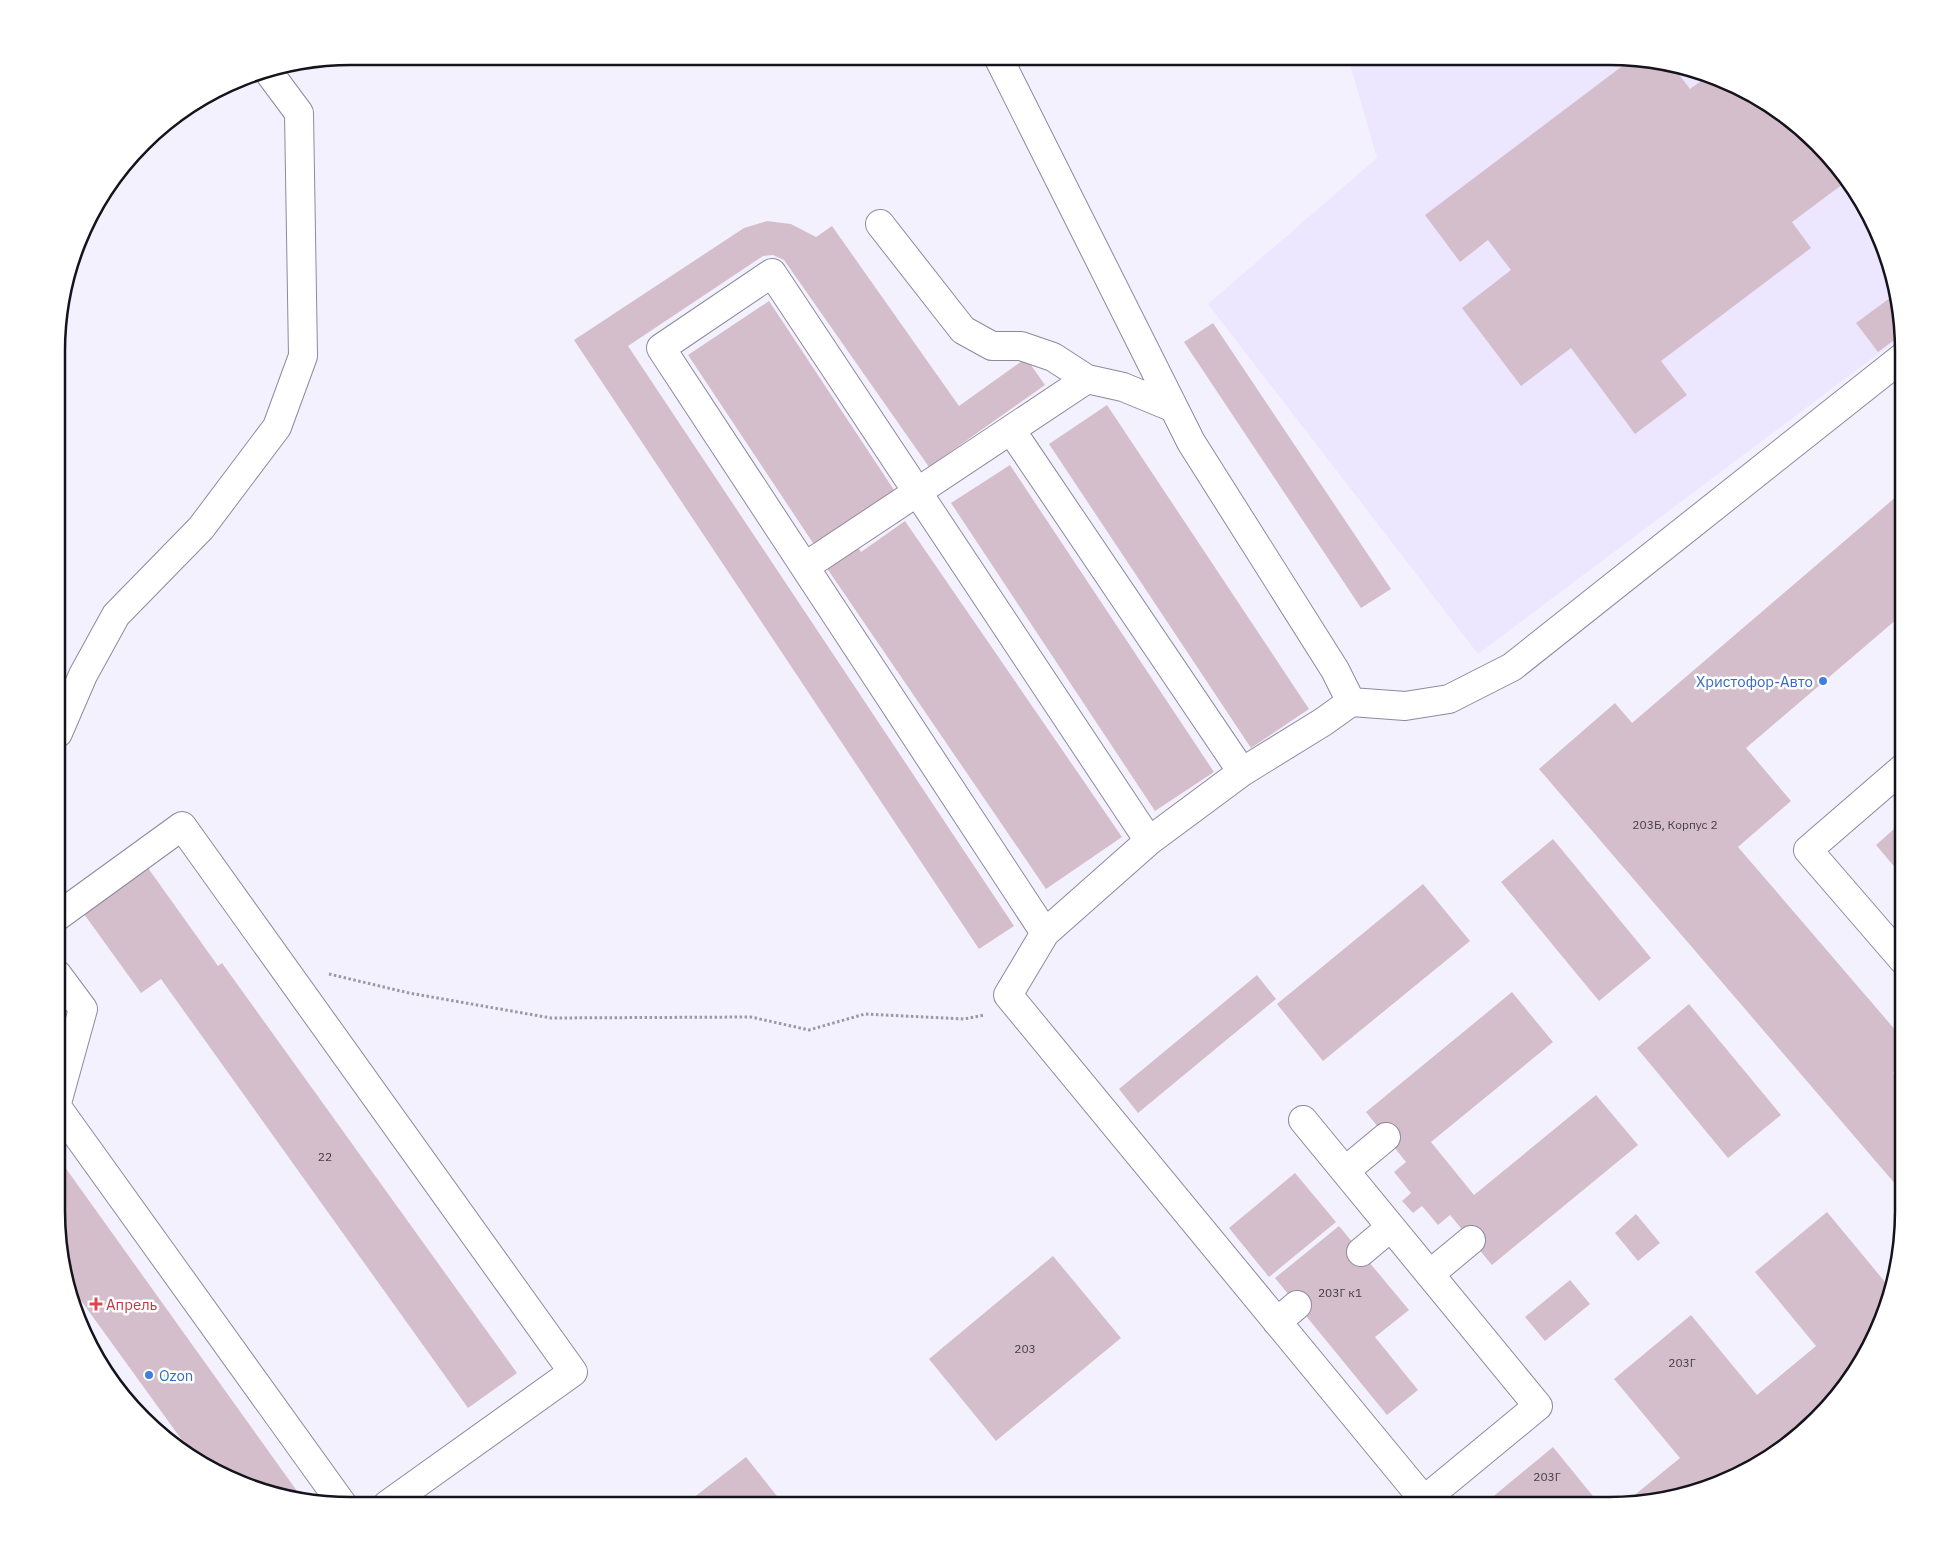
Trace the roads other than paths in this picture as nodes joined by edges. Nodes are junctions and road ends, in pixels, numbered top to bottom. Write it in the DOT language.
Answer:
graph roads {
  1 [pos="1002,65"];
  2 [pos="272,76"];
  3 [pos="880,224"];
  4 [pos="1895,363"];
  5 [pos="1087,379"];
  6 [pos="1174,408"];
  7 [pos="1011,430"];
  8 [pos="918,491"];
  9 [pos="806,566"];
  10 [pos="1351,702"];
  11 [pos="65,717"];
  12 [pos="1242,772"];
  13 [pos="1895,775"];
  14 [pos="1149,841"];
  15 [pos="65,911"];
  16 [pos="1045,933"];
  17 [pos="1895,951"];
  18 [pos="65,984"];
  19 [pos="65,1073"];
  20 [pos="65,1118"];
  21 [pos="1303,1120"];
  22 [pos="1386,1137"];
  23 [pos="1345,1171"];
  24 [pos="1392,1228"];
  25 [pos="1471,1240"];
  26 [pos="1361,1252"];
  27 [pos="1430,1274"];
  28 [pos="337,1496"];
  29 [pos="398,1497"];
  30 [pos="1422,1497"];
  31 [pos="1433,1497"];
  1 -- 6 [label="street"];
  2 -- 11 [label="street"];
  3 -- 5 [label="street"];
  4 -- 10 [label="street"];
  5 -- 6 [label="street"];
  5 -- 7 [label="street"];
  6 -- 10 [label="street"];
  7 -- 8 [label="street"];
  7 -- 12 [label="street"];
  8 -- 9 [label="street"];
  8 -- 9 [label="street"];
  8 -- 14 [label="street"];
  9 -- 16 [label="street"];
  10 -- 12 [label="street"];
  12 -- 14 [label="street"];
  13 -- 17 [label="street"];
  14 -- 16 [label="street"];
  15 -- 29 [label="street"];
  16 -- 30 [label="street"];
  18 -- 19 [label="street"];
  20 -- 28 [label="street"];
  21 -- 23 [label="street"];
  22 -- 23 [label="street"];
  23 -- 24 [label="street"];
  24 -- 26 [label="street"];
  24 -- 27 [label="street"];
  25 -- 27 [label="street"];
  27 -- 31 [label="street"];
}
